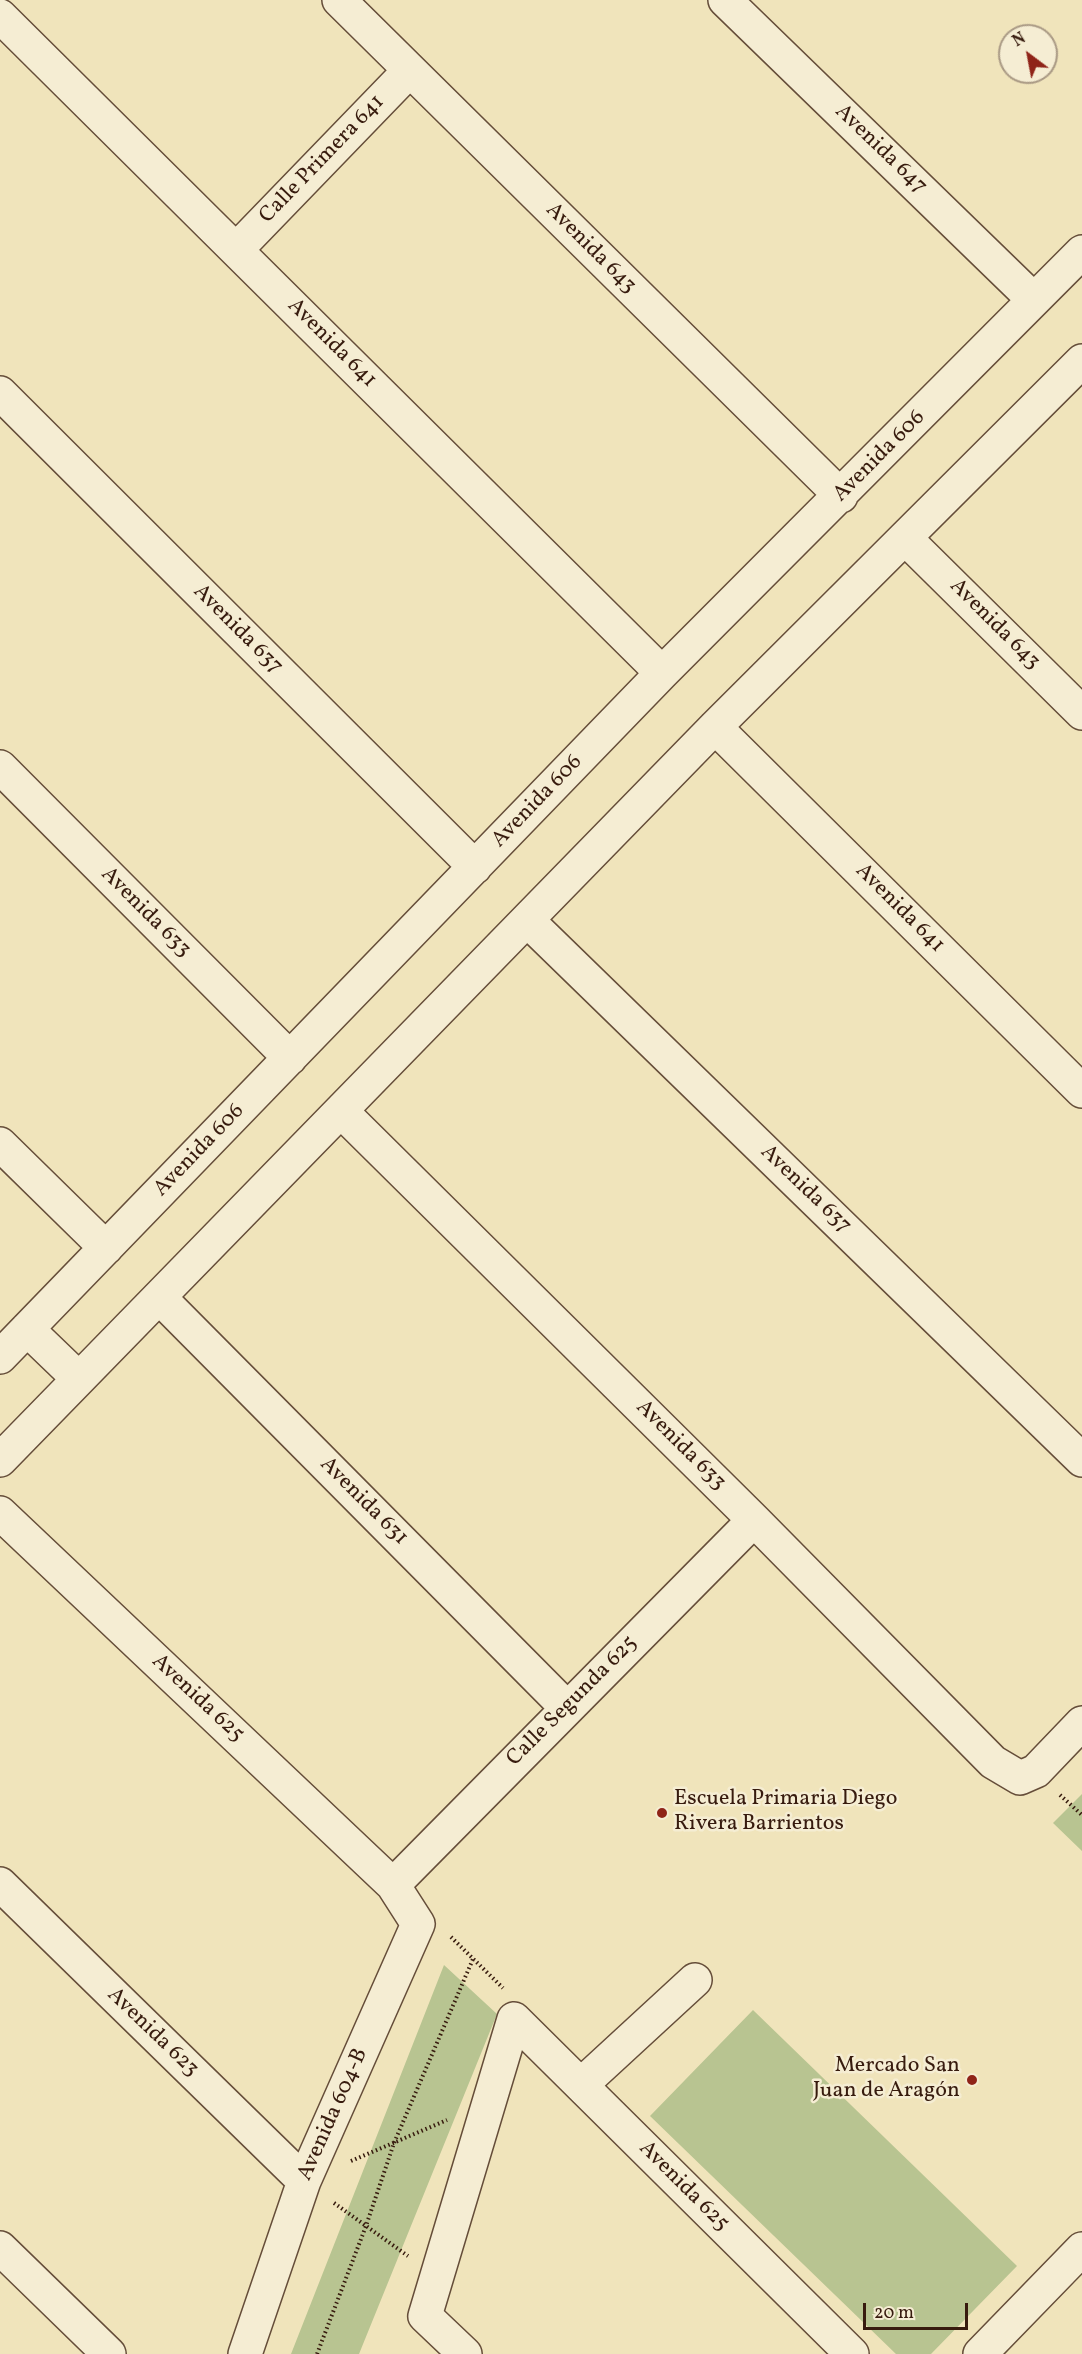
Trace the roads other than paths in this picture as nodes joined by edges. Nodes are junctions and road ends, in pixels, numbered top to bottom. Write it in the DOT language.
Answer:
graph roads {
  1 [pos="339,0"];
  2 [pos="725,0"];
  3 [pos="0,16"];
  4 [pos="409,71"];
  5 [pos="236,250"];
  6 [pos="1082,252"];
  7 [pos="1034,300"];
  8 [pos="1082,360"];
  9 [pos="0,393"];
  10 [pos="841,496"];
  11 [pos="905,538"];
  12 [pos="663,673"];
  13 [pos="1082,713"];
  14 [pos="715,727"];
  15 [pos="0,767"];
  16 [pos="475,867"];
  17 [pos="527,920"];
  18 [pos="290,1058"];
  19 [pos="1082,1091"];
  20 [pos="341,1111"];
  21 [pos="0,1144"];
  22 [pos="106,1248"];
  23 [pos="159,1297"];
  24 [pos="27,1329"];
  25 [pos="0,1357"];
  26 [pos="79,1379"];
  27 [pos="0,1460"];
  28 [pos="1082,1460"];
  29 [pos="0,1513"];
  30 [pos="754,1520"];
  31 [pos="567,1708"];
  32 [pos="1082,1723"];
  33 [pos="0,1884"];
  34 [pos="393,1885"];
  35 [pos="695,1980"];
  36 [pos="581,2085"];
  37 [pos="304,2181"];
  38 [pos="0,2248"];
  39 [pos="1082,2249"];
  40 [pos="109,2354"];
  41 [pos="245,2354"];
  42 [pos="465,2354"];
  43 [pos="852,2354"];
  44 [pos="981,2354"];
  1 -- 4 [label="street, Avenida 643"];
  2 -- 7 [label="street, Avenida 647"];
  3 -- 5 [label="street, Avenida 641"];
  4 -- 5 [label="street, Calle Primera 641"];
  4 -- 10 [label="street, Avenida 643"];
  5 -- 12 [label="street, Avenida 641"];
  6 -- 7 [label="street, Avenida 606"];
  7 -- 10 [label="street, Avenida 606"];
  8 -- 11 [label="street"];
  9 -- 16 [label="street, Avenida 637"];
  10 -- 12 [label="street, Avenida 606"];
  11 -- 13 [label="street, Avenida 643"];
  11 -- 14 [label="street"];
  12 -- 16 [label="street, Avenida 606"];
  14 -- 17 [label="street"];
  14 -- 19 [label="street, Avenida 641"];
  15 -- 18 [label="street, Avenida 633"];
  16 -- 18 [label="street, Avenida 606"];
  17 -- 20 [label="street"];
  17 -- 28 [label="street, Avenida 637"];
  18 -- 22 [label="street, Avenida 606"];
  20 -- 23 [label="street"];
  20 -- 30 [label="street, Avenida 633"];
  21 -- 22 [label="street"];
  22 -- 24 [label="street, Avenida 606"];
  23 -- 26 [label="street"];
  23 -- 31 [label="street, Avenida 631"];
  24 -- 25 [label="street, Avenida 606"];
  24 -- 26 [label="street"];
  26 -- 27 [label="street"];
  29 -- 34 [label="street, Avenida 625"];
  30 -- 31 [label="street, Calle Segunda 625"];
  30 -- 32 [label="street, Avenida 633"];
  31 -- 34 [label="street, Calle Segunda 625"];
  33 -- 37 [label="street, Avenida 623"];
  34 -- 37 [label="street, Avenida 604-B"];
  35 -- 36 [label="street"];
  36 -- 42 [label="street, Avenida 625"];
  36 -- 43 [label="street, Avenida 625"];
  37 -- 41 [label="street, Avenida 604-B"];
  38 -- 40 [label="street"];
  39 -- 44 [label="street"];
}
